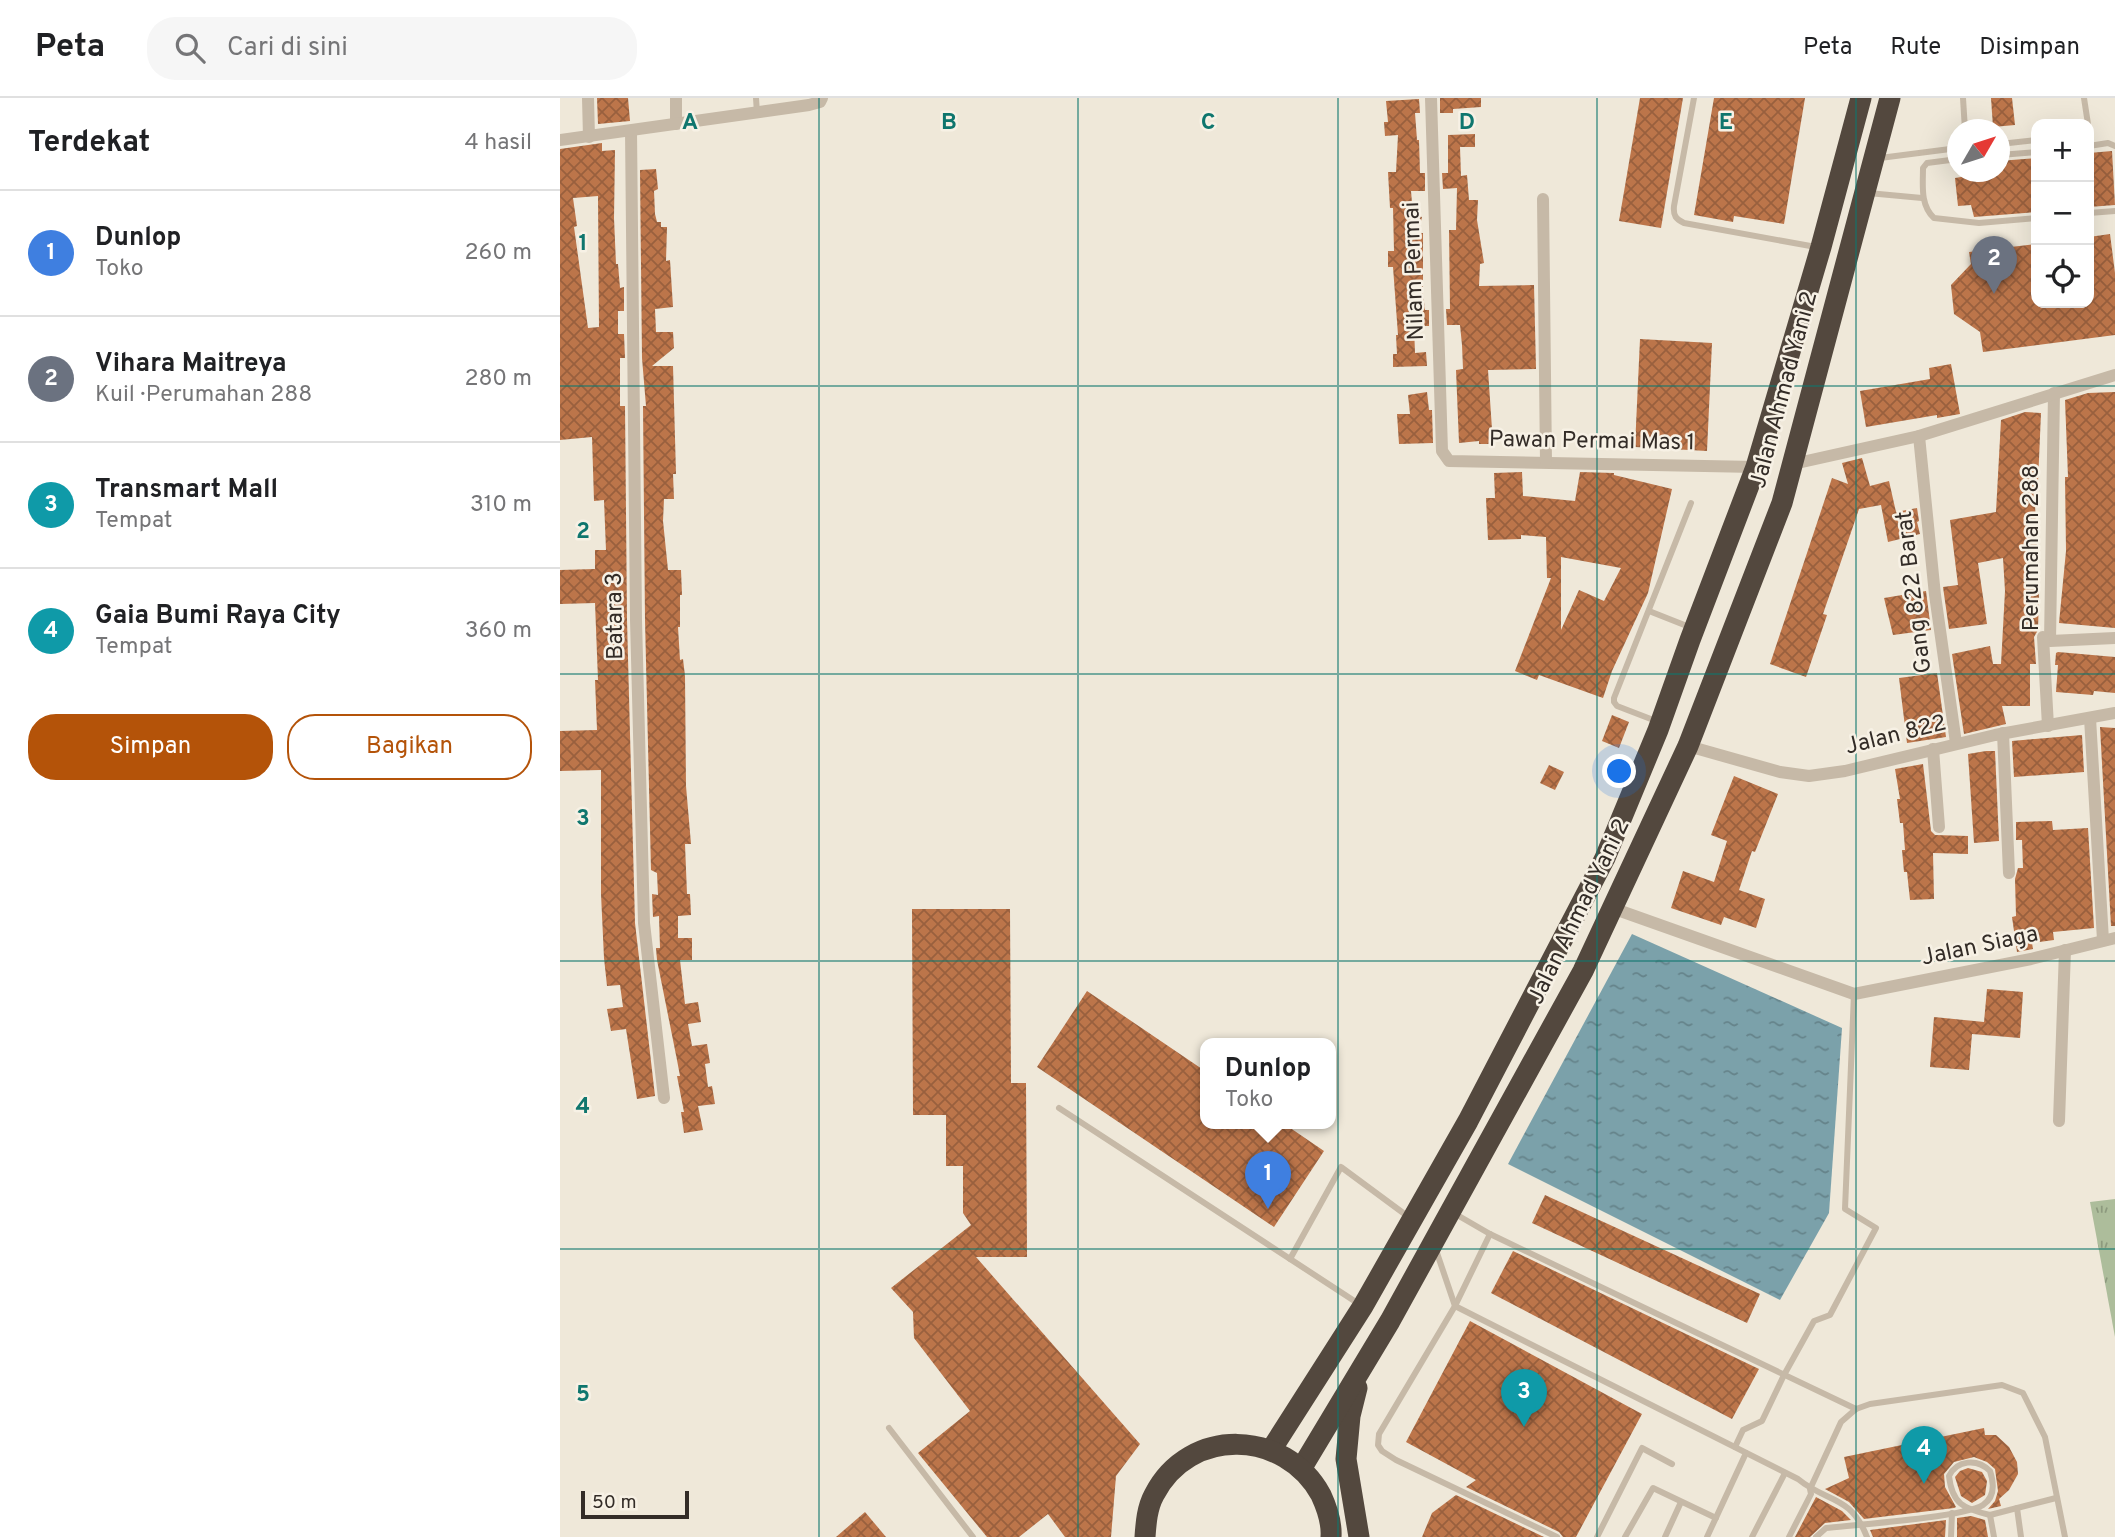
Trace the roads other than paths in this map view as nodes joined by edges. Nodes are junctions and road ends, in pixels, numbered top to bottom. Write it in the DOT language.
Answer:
graph roads {
  1 [pos="588,98"];
  2 [pos="676,98"];
  3 [pos="756,98"];
  4 [pos="1431,98"];
  5 [pos="1694,98"];
  6 [pos="1861,98"];
  7 [pos="1890,98"];
  8 [pos="1964,98"];
  9 [pos="2084,98"];
  10 [pos="819,100"];
  11 [pos="757,113"];
  12 [pos="1965,119"];
  13 [pos="2087,119"];
  14 [pos="677,124"];
  15 [pos="631,131"];
  16 [pos="589,136"];
  17 [pos="560,140"];
  18 [pos="2031,141"];
  19 [pos="2010,143"];
  20 [pos="2094,145"];
  21 [pos="2115,146"];
  22 [pos="1947,149"];
  23 [pos="2031,152"];
  24 [pos="2010,154"];
  25 [pos="1875,159"];
  26 [pos="1947,160"];
  27 [pos="1866,193"];
  28 [pos="1923,198"];
  29 [pos="1543,199"];
  30 [pos="2115,211"];
  31 [pos="2094,213"];
  32 [pos="2031,218"];
  33 [pos="1821,247"];
  34 [pos="2115,375"];
  35 [pos="2054,393"];
  36 [pos="1919,436"];
  37 [pos="1443,442"];
  38 [pos="1546,462"];
  39 [pos="1793,464"];
  40 [pos="1756,467"];
  41 [pos="1691,503"];
  42 [pos="1649,611"];
  43 [pos="1694,629"];
  44 [pos="2043,637"];
  45 [pos="2115,638"];
  46 [pos="2115,713"];
  47 [pos="2090,718"];
  48 [pos="1661,723"];
  49 [pos="2048,726"];
  50 [pos="2003,733"];
  51 [pos="1956,743"];
  52 [pos="1688,747"];
  53 [pos="1933,749"];
  54 [pos="1939,828"];
  55 [pos="2009,873"];
  56 [pos="1612,908"];
  57 [pos="2109,939"];
  58 [pos="2065,950"];
  59 [pos="1854,994"];
  60 [pos="664,1098"];
  61 [pos="1059,1108"];
  62 [pos="2059,1121"];
  63 [pos="1451,1212"];
  64 [pos="1412,1219"];
  65 [pos="1490,1234"];
  66 [pos="1434,1242"];
  67 [pos="1290,1259"];
  68 [pos="1363,1306"];
  69 [pos="1455,1306"];
  70 [pos="1360,1372"];
  71 [pos="1784,1375"];
  72 [pos="1856,1409"];
  73 [pos="889,1428"];
  74 [pos="1735,1447"];
  75 [pos="1272,1450"];
  76 [pos="1746,1453"];
  77 [pos="1672,1464"];
  78 [pos="1301,1469"];
  79 [pos="1785,1473"];
  80 [pos="1810,1489"];
  81 [pos="2056,1498"];
  82 [pos="1681,1502"];
  83 [pos="2017,1508"];
  84 [pos="1952,1513"];
  85 [pos="1990,1515"];
  86 [pos="1716,1518"];
  87 [pos="973,1537"];
  88 [pos="1145,1537"];
  89 [pos="1331,1537"];
  90 [pos="1359,1537"];
  91 [pos="1557,1537"];
  92 [pos="1597,1537"];
  93 [pos="1625,1537"];
  94 [pos="1665,1537"];
  95 [pos="1707,1537"];
  96 [pos="1752,1537"];
  97 [pos="1789,1537"];
  98 [pos="1816,1537"];
  99 [pos="1867,1537"];
  100 [pos="1951,1537"];
  101 [pos="1994,1537"];
  102 [pos="2021,1537"];
  103 [pos="2065,1537"];
  1 -- 16 [label="street"];
  2 -- 14 [label="street"];
  3 -- 11 [label="lane"];
  4 -- 37 [label="street, Nilam Permai"];
  5 -- 33 [label="lane"];
  6 -- 33 [label="highway, Jalan Ahmad Yani 2"];
  7 -- 25 [label="highway, Jalan Ahmad Yani 2"];
  8 -- 12 [label="lane"];
  9 -- 13 [label="lane"];
  10 -- 11 [label="street"];
  11 -- 14 [label="street"];
  14 -- 15 [label="street"];
  15 -- 16 [label="street"];
  15 -- 60 [label="street, Batara 3"];
  16 -- 17 [label="street"];
  18 -- 19 [label="lane"];
  20 -- 21 [label="lane"];
  22 -- 25 [label="lane"];
  23 -- 24 [label="lane"];
  25 -- 27 [label="highway, Jalan Ahmad Yani 2"];
  26 -- 28 [label="lane"];
  27 -- 28 [label="lane"];
  27 -- 39 [label="highway, Jalan Ahmad Yani 2"];
  28 -- 32 [label="lane"];
  29 -- 38 [label="street"];
  30 -- 31 [label="lane"];
  33 -- 40 [label="highway, Jalan Ahmad Yani 2"];
  34 -- 35 [label="street"];
  35 -- 36 [label="street"];
  35 -- 45 [label="street, Perumahan 288"];
  36 -- 39 [label="street"];
  36 -- 51 [label="street, Gang 822 Barat"];
  37 -- 38 [label="street, Pawan Permai Mas 1"];
  38 -- 40 [label="street, Pawan Permai Mas 1"];
  39 -- 52 [label="highway, Jalan Ahmad Yani 2"];
  40 -- 43 [label="highway, Jalan Ahmad Yani 2"];
  41 -- 42 [label="lane"];
  42 -- 43 [label="lane"];
  42 -- 48 [label="lane"];
  43 -- 48 [label="highway, Jalan Ahmad Yani 2"];
  44 -- 49 [label="street"];
  46 -- 47 [label="street, Jalan 822"];
  47 -- 49 [label="street, Jalan 822"];
  47 -- 57 [label="street"];
  48 -- 64 [label="highway, Jalan Ahmad Yani 2"];
  49 -- 50 [label="street, Jalan 822"];
  50 -- 51 [label="street, Jalan 822"];
  50 -- 55 [label="street"];
  51 -- 53 [label="street, Jalan 822"];
  52 -- 53 [label="street, Jalan 822"];
  52 -- 56 [label="highway, Jalan Ahmad Yani 2"];
  53 -- 54 [label="street"];
  56 -- 59 [label="street"];
  56 -- 63 [label="highway, Jalan Ahmad Yani 2"];
  57 -- 58 [label="street, Jalan Siaga"];
  58 -- 59 [label="street, Jalan Siaga"];
  58 -- 62 [label="street"];
  59 -- 71 [label="lane"];
  61 -- 67 [label="lane"];
  63 -- 65 [label="lane"];
  63 -- 66 [label="highway, Jalan Ahmad Yani 2"];
  64 -- 67 [label="lane"];
  64 -- 68 [label="highway, Jalan Ahmad Yani 2"];
  65 -- 69 [label="lane"];
  65 -- 71 [label="lane"];
  66 -- 69 [label="lane"];
  66 -- 70 [label="highway, Jalan Ahmad Yani 2"];
  67 -- 68 [label="lane"];
  68 -- 75 [label="highway, Jalan Ahmad Yani 2"];
  69 -- 74 [label="lane"];
  69 -- 91 [label="lane"];
  70 -- 78 [label="highway, Jalan Ahmad Yani 2"];
  70 -- 90 [label="highway"];
  71 -- 72 [label="lane"];
  71 -- 74 [label="lane"];
  72 -- 80 [label="lane"];
  72 -- 81 [label="lane"];
  73 -- 87 [label="lane"];
  74 -- 76 [label="lane"];
  75 -- 78 [label="highway"];
  75 -- 88 [label="highway"];
  76 -- 79 [label="lane"];
  76 -- 86 [label="lane"];
  77 -- 92 [label="lane"];
  78 -- 89 [label="highway"];
  79 -- 80 [label="lane"];
  79 -- 96 [label="lane"];
  80 -- 97 [label="lane"];
  80 -- 99 [label="lane"];
  81 -- 83 [label="lane"];
  81 -- 103 [label="lane"];
  82 -- 86 [label="lane"];
  82 -- 93 [label="lane"];
  82 -- 94 [label="lane"];
  83 -- 85 [label="lane"];
  83 -- 102 [label="lane"];
  84 -- 85 [label="lane"];
  84 -- 98 [label="lane"];
  84 -- 100 [label="lane"];
  85 -- 101 [label="lane"];
  86 -- 95 [label="lane"];
}
